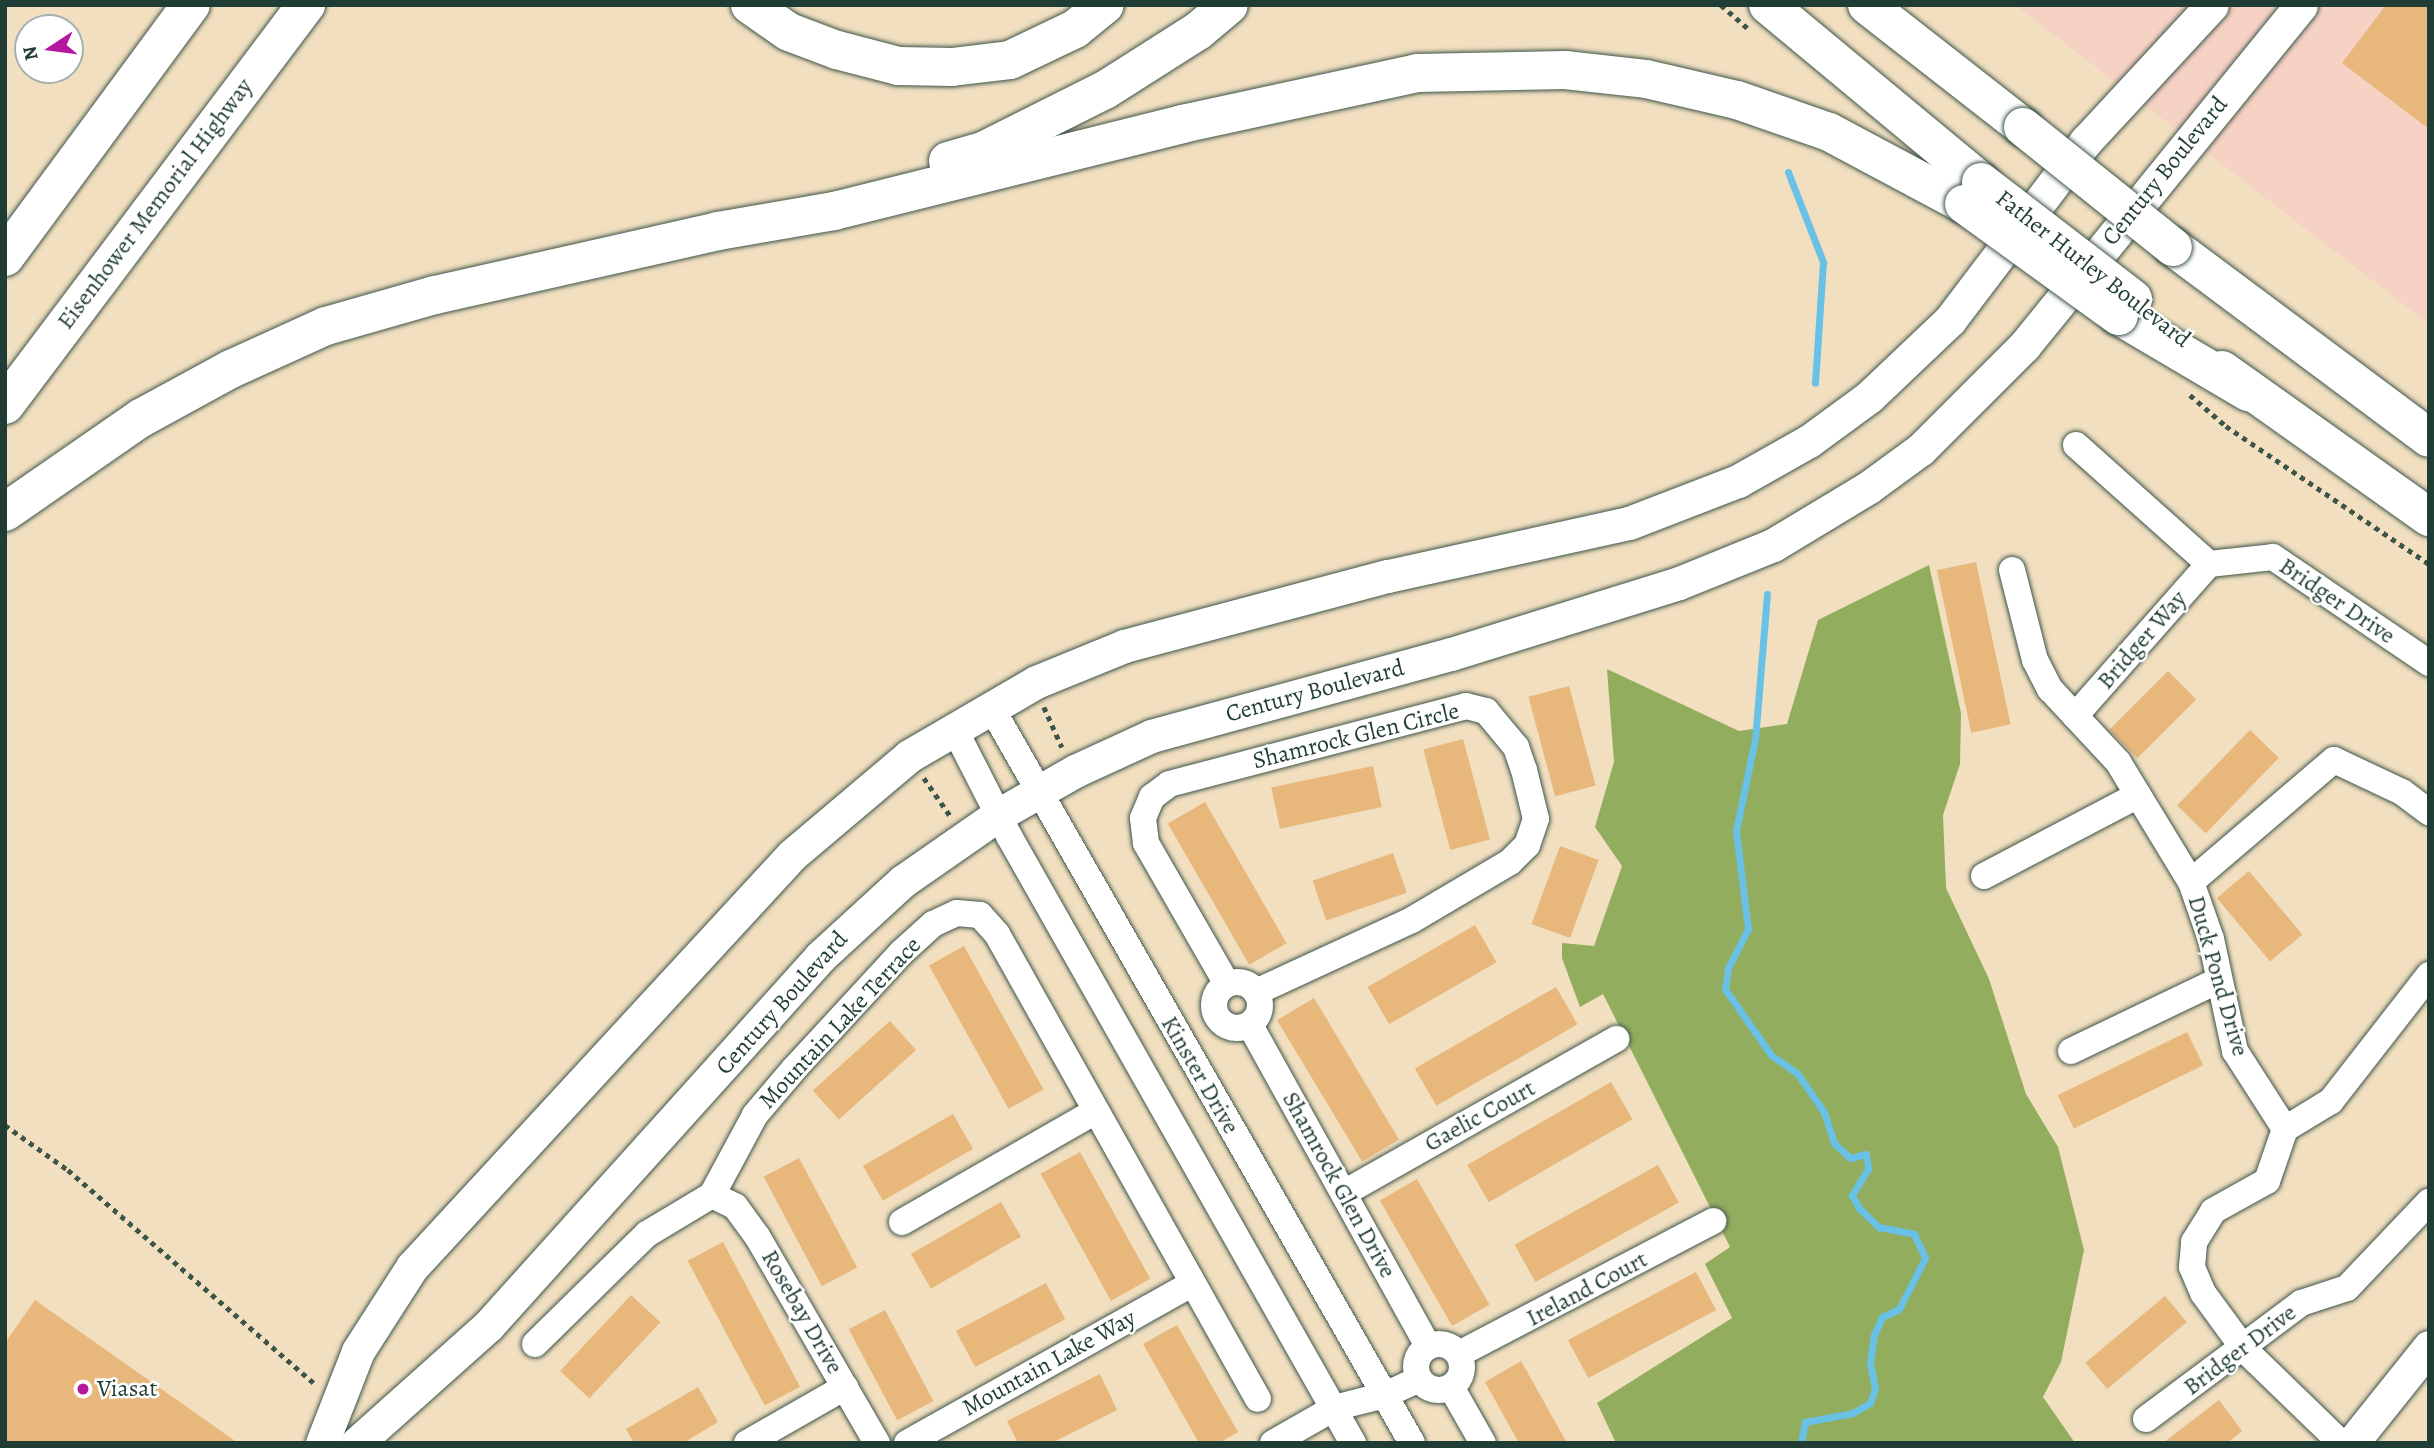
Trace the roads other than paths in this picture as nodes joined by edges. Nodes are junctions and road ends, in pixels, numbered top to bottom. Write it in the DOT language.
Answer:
graph roads {
  1 [pos="163,5"];
  2 [pos="191,5"];
  3 [pos="306,5"];
  4 [pos="750,5"];
  5 [pos="1105,5"];
  6 [pos="1229,5"];
  7 [pos="1768,5"];
  8 [pos="1867,5"];
  9 [pos="2212,5"];
  10 [pos="2301,5"];
  11 [pos="1973,193"];
  12 [pos="718,231"];
  13 [pos="15,244"];
  14 [pos="5,405"];
  15 [pos="2429,438"];
  16 [pos="2076,445"];
  17 [pos="5,512"];
  18 [pos="2429,517"];
  19 [pos="2209,564"];
  20 [pos="2012,570"];
  21 [pos="2429,663"];
  22 [pos="990,707"];
  23 [pos="2076,716"];
  24 [pos="954,728"];
  25 [pos="1040,789"];
  26 [pos="2138,795"];
  27 [pos="2429,812"];
  28 [pos="998,815"];
  29 [pos="1984,876"];
  30 [pos="2192,882"];
  31 [pos="2429,975"];
  32 [pos="2217,981"];
  33 [pos="1227,984"];
  34 [pos="1256,992"];
  35 [pos="1217,1017"];
  36 [pos="1250,1025"];
  37 [pos="1178,1039"];
  38 [pos="1616,1039"];
  39 [pos="2071,1051"];
  40 [pos="1094,1112"];
  41 [pos="2285,1129"];
  42 [pos="1344,1193"];
  43 [pos="712,1195"];
  44 [pos="2429,1202"];
  45 [pos="1713,1221"];
  46 [pos="902,1222"];
  47 [pos="1191,1284"];
  48 [pos="535,1344"];
  49 [pos="1428,1346"];
  50 [pos="2429,1347"];
  51 [pos="2244,1349"];
  52 [pos="1459,1354"];
  53 [pos="1419,1379"];
  54 [pos="845,1387"];
  55 [pos="1451,1387"];
  56 [pos="1385,1395"];
  57 [pos="1258,1399"];
  58 [pos="1334,1408"];
  59 [pos="2146,1419"];
  60 [pos="1348,1441"];
  61 [pos="322,1443"];
  62 [pos="356,1443"];
  63 [pos="747,1443"];
  64 [pos="877,1443"];
  65 [pos="907,1443"];
  66 [pos="1273,1443"];
  67 [pos="1412,1443"];
  68 [pos="1483,1443"];
  69 [pos="2341,1443"];
  70 [pos="2352,1443"];
  1 -- 13 [label="main road"];
  2 -- 13 [label="main road"];
  3 -- 14 [label="main road, Eisenhower Memorial Highway"];
  4 -- 5 [label="main road"];
  6 -- 12 [label="main road"];
  7 -- 11 [label="main road, Father Hurley Boulevard"];
  8 -- 15 [label="main road, bridge"];
  9 -- 22 [label="street"];
  10 -- 25 [label="street, Century Boulevard"];
  11 -- 12 [label="main road"];
  11 -- 18 [label="main road, bridge"];
  12 -- 17 [label="main road"];
  16 -- 19 [label="street"];
  19 -- 21 [label="street, Bridger Drive"];
  19 -- 23 [label="street, Bridger Way"];
  20 -- 23 [label="street, Duck Pond Drive"];
  22 -- 24 [label="street"];
  22 -- 25 [label="street, Kinster Drive"];
  23 -- 26 [label="street, Duck Pond Drive"];
  24 -- 28 [label="street, Kinster Drive"];
  24 -- 61 [label="street"];
  25 -- 28 [label="street, Century Boulevard"];
  25 -- 37 [label="street, Kinster Drive"];
  26 -- 29 [label="street"];
  26 -- 30 [label="street, Duck Pond Drive"];
  27 -- 30 [label="street"];
  28 -- 58 [label="street, Kinster Drive"];
  28 -- 62 [label="street, Century Boulevard"];
  30 -- 32 [label="street, Duck Pond Drive"];
  31 -- 41 [label="street"];
  32 -- 39 [label="street"];
  32 -- 41 [label="street, Duck Pond Drive"];
  33 -- 34 [label="street"];
  33 -- 34 [label="street, Shamrock Glen Circle"];
  33 -- 35 [label="street"];
  34 -- 36 [label="street"];
  35 -- 36 [label="street"];
  35 -- 37 [label="street"];
  36 -- 42 [label="street, Shamrock Glen Drive"];
  37 -- 56 [label="street, Kinster Drive"];
  38 -- 42 [label="street, Gaelic Court"];
  40 -- 43 [label="street, Mountain Lake Terrace"];
  40 -- 46 [label="street"];
  40 -- 47 [label="street, Mountain Lake Terrace"];
  41 -- 51 [label="street"];
  42 -- 49 [label="street, Shamrock Glen Drive"];
  43 -- 48 [label="street"];
  43 -- 54 [label="street, Rosebay Drive"];
  44 -- 51 [label="street, Bridger Drive"];
  45 -- 52 [label="street, Ireland Court"];
  47 -- 57 [label="street, Mountain Lake Terrace"];
  47 -- 65 [label="street, Mountain Lake Way"];
  49 -- 52 [label="street"];
  49 -- 53 [label="street"];
  50 -- 70 [label="street"];
  51 -- 59 [label="street, Bridger Drive"];
  51 -- 69 [label="street"];
  52 -- 55 [label="street"];
  53 -- 55 [label="street"];
  53 -- 56 [label="street"];
  54 -- 63 [label="street"];
  54 -- 64 [label="street, Rosebay Drive"];
  55 -- 68 [label="street"];
  56 -- 58 [label="street"];
  56 -- 60 [label="street"];
  56 -- 67 [label="street, Kinster Drive"];
  58 -- 60 [label="street, Kinster Drive"];
  58 -- 66 [label="street"];
}
